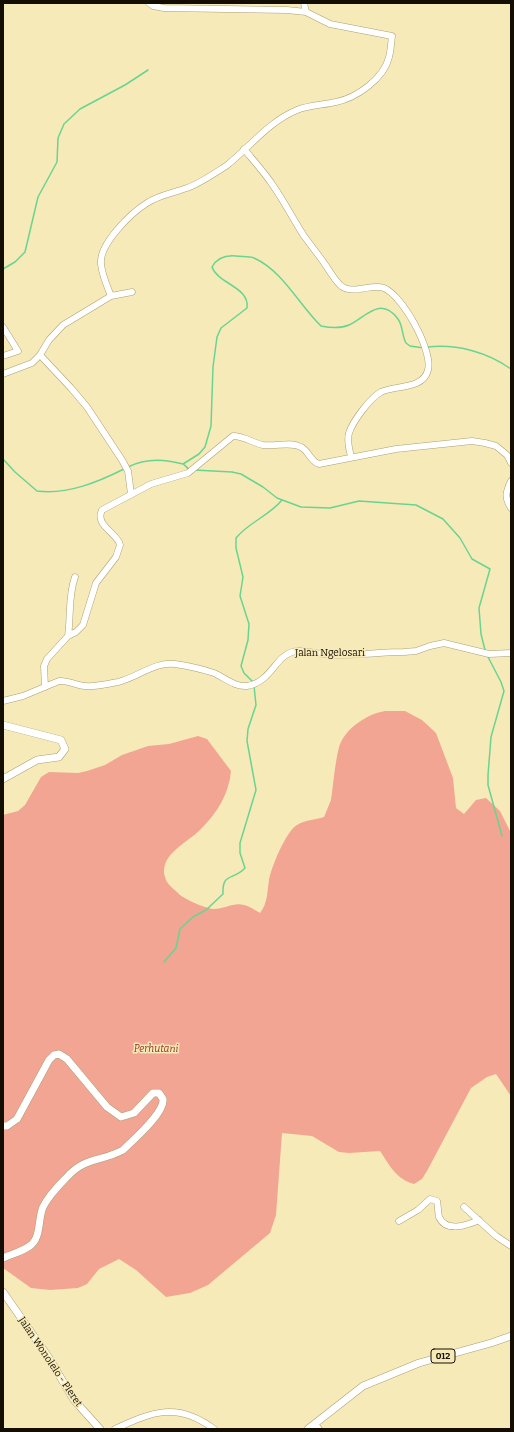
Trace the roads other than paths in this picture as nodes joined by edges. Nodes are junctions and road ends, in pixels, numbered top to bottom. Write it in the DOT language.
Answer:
graph roads {
  1 [pos="149,3"];
  2 [pos="304,3"];
  3 [pos="306,12"];
  4 [pos="244,148"];
  5 [pos="132,292"];
  6 [pos="111,296"];
  7 [pos="3,327"];
  8 [pos="6,334"];
  9 [pos="40,354"];
  10 [pos="3,356"];
  11 [pos="3,374"];
  12 [pos="351,456"];
  13 [pos="511,463"];
  14 [pos="511,483"];
  15 [pos="131,494"];
  16 [pos="511,508"];
  17 [pos="75,577"];
  18 [pos="68,636"];
  19 [pos="511,652"];
  20 [pos="45,687"];
  21 [pos="3,701"];
  22 [pos="3,725"];
  23 [pos="3,779"];
  24 [pos="3,1126"];
  25 [pos="464,1207"];
  26 [pos="479,1220"];
  27 [pos="399,1221"];
  28 [pos="511,1246"];
  29 [pos="3,1258"];
  30 [pos="3,1292"];
  31 [pos="511,1336"];
  32 [pos="317,1426"];
  33 [pos="100,1429"];
  34 [pos="115,1429"];
  35 [pos="214,1429"];
  36 [pos="308,1429"];
  1 -- 3 [label="street"];
  2 -- 3 [label="street"];
  3 -- 4 [label="street"];
  4 -- 6 [label="street"];
  4 -- 12 [label="street"];
  5 -- 6 [label="street"];
  6 -- 9 [label="street"];
  7 -- 8 [label="street"];
  8 -- 10 [label="street"];
  9 -- 11 [label="street"];
  9 -- 15 [label="street"];
  12 -- 13 [label="street"];
  12 -- 15 [label="street"];
  14 -- 16 [label="street"];
  15 -- 18 [label="street"];
  17 -- 18 [label="street"];
  18 -- 20 [label="street"];
  19 -- 20 [label="street, Jalan Ngelosari"];
  20 -- 21 [label="street, Jalan Ngelosari"];
  22 -- 23 [label="main road"];
  24 -- 29 [label="main road"];
  25 -- 26 [label="street"];
  26 -- 27 [label="street"];
  26 -- 28 [label="street"];
  30 -- 33 [label="main road, Jalan Wonolelo - Pleret"];
  31 -- 32 [label="main road, 012"];
  32 -- 36 [label="main road, 012"];
  34 -- 35 [label="street"];
}
